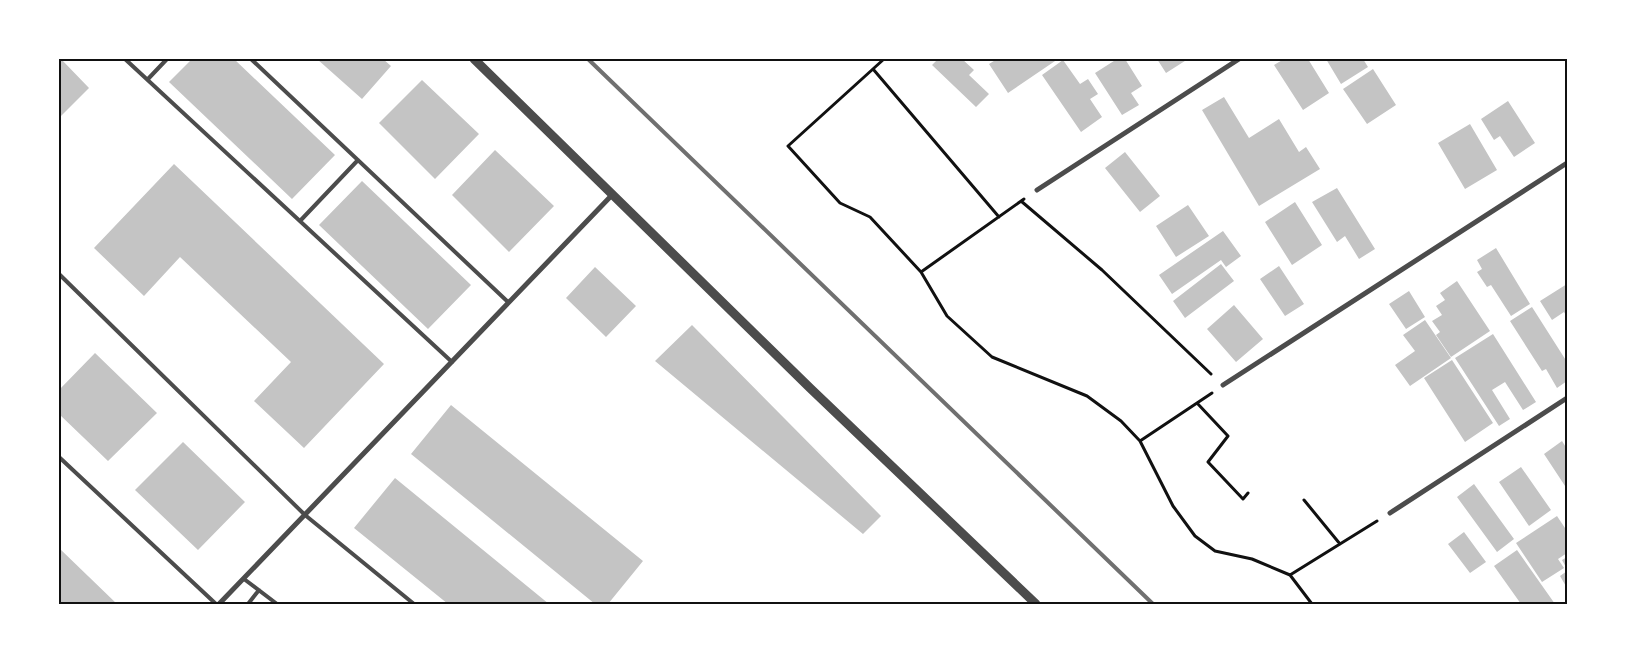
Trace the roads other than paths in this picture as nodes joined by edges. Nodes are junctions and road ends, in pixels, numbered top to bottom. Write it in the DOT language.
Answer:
graph roads {
  1 [pos="125,59"];
  2 [pos="167,59"];
  3 [pos="251,59"];
  4 [pos="474,59"];
  5 [pos="1239,59"];
  6 [pos="148,79"];
  7 [pos="358,160"];
  8 [pos="1567,163"];
  9 [pos="1037,190"];
  10 [pos="612,194"];
  11 [pos="300,221"];
  12 [pos="59,274"];
  13 [pos="508,302"];
  14 [pos="452,362"];
  15 [pos="1223,386"];
  16 [pos="1567,398"];
  17 [pos="59,458"];
  18 [pos="1390,513"];
  19 [pos="305,515"];
  20 [pos="244,579"];
  21 [pos="259,590"];
  22 [pos="218,604"];
  23 [pos="248,604"];
  24 [pos="277,604"];
  25 [pos="414,604"];
  26 [pos="1036,604"];
  1 -- 6 [label="lane"];
  2 -- 6 [label="lane"];
  3 -- 7 [label="lane"];
  4 -- 10 [label="street"];
  5 -- 9 [label="street"];
  6 -- 11 [label="lane"];
  7 -- 11 [label="lane"];
  7 -- 13 [label="lane"];
  8 -- 15 [label="street"];
  10 -- 13 [label="street"];
  10 -- 26 [label="street"];
  11 -- 14 [label="lane"];
  12 -- 19 [label="lane"];
  13 -- 14 [label="street"];
  14 -- 19 [label="street"];
  16 -- 18 [label="street"];
  17 -- 22 [label="lane"];
  19 -- 20 [label="street"];
  19 -- 25 [label="lane"];
  20 -- 21 [label="lane"];
  20 -- 22 [label="street"];
  21 -- 23 [label="lane"];
  21 -- 24 [label="lane"];
}
